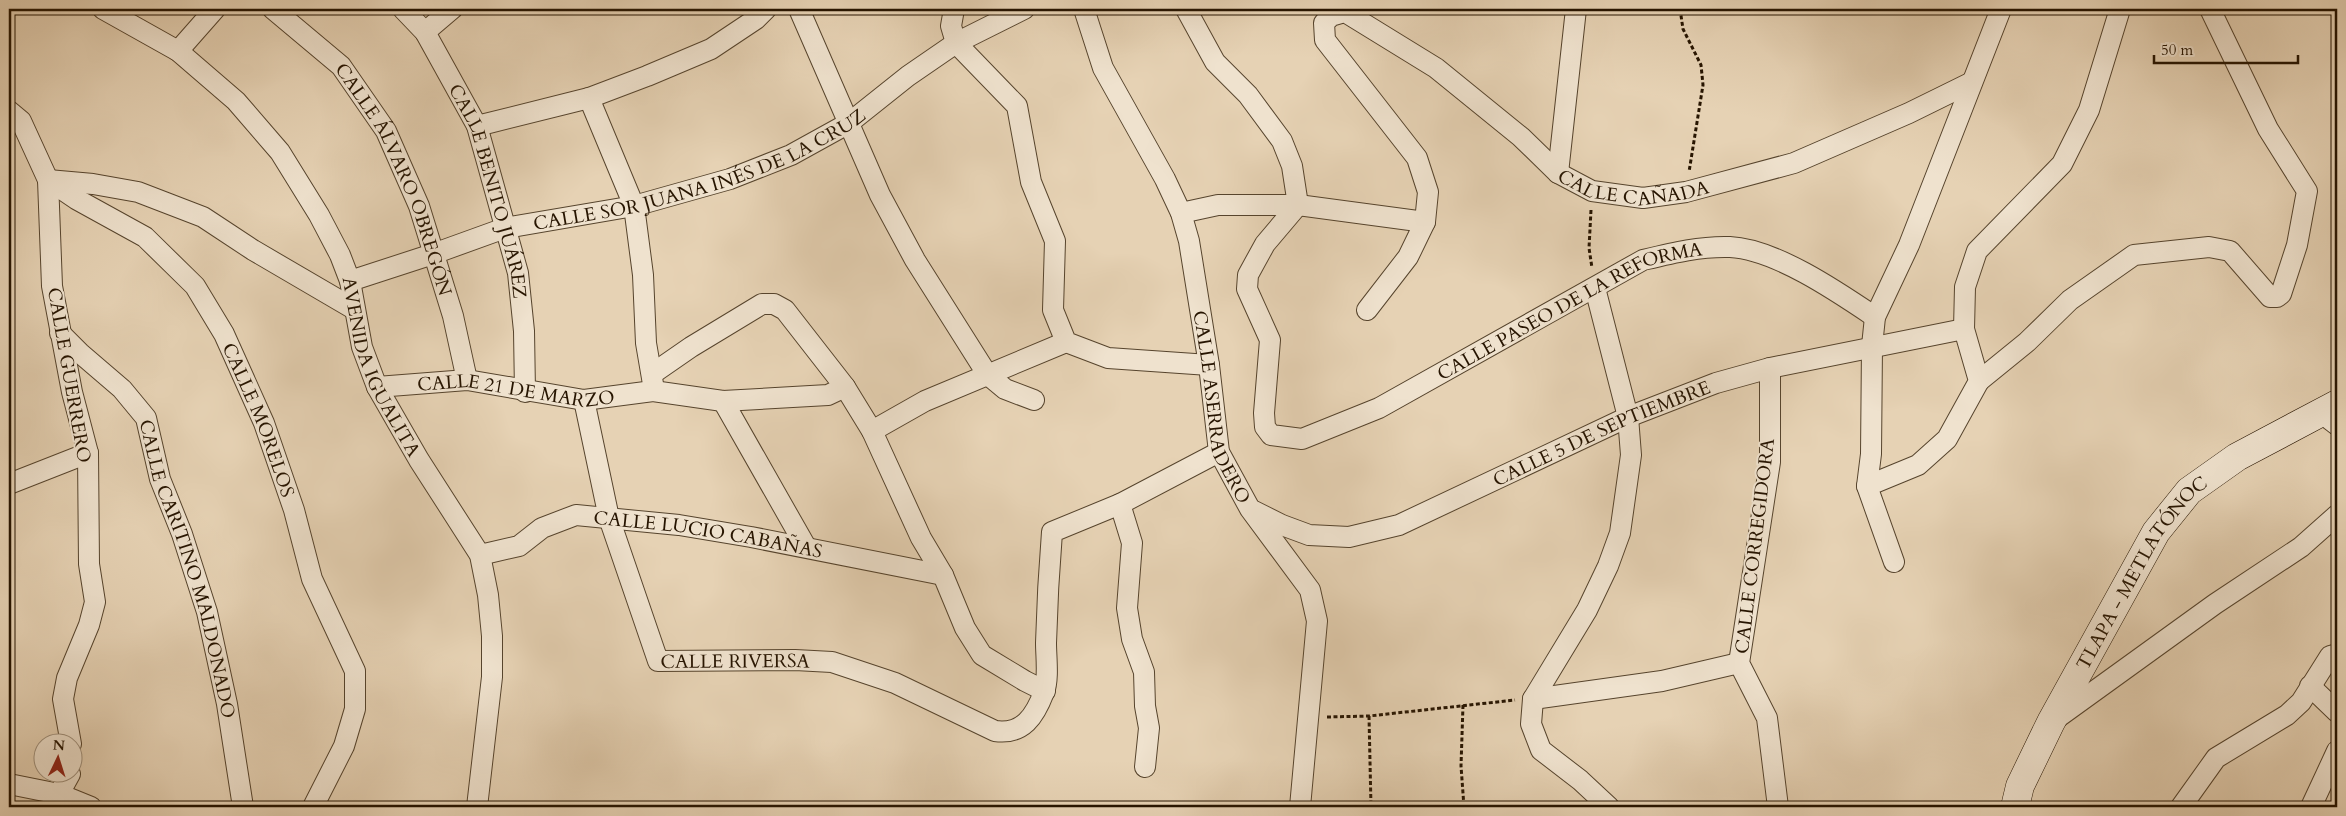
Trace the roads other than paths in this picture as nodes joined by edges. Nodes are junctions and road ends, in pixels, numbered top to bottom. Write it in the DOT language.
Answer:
graph roads {
  1 [pos="103,9"];
  2 [pos="215,9"];
  3 [pos="273,9"];
  4 [pos="403,9"];
  5 [pos="452,9"];
  6 [pos="766,9"];
  7 [pos="799,9"];
  8 [pos="954,9"];
  9 [pos="1024,9"];
  10 [pos="1084,9"];
  11 [pos="1186,9"];
  12 [pos="1576,9"];
  13 [pos="2001,9"];
  14 [pos="2120,9"];
  15 [pos="2210,9"];
  16 [pos="425,32"];
  17 [pos="956,43"];
  18 [pos="178,51"];
  19 [pos="1972,82"];
  20 [pos="589,98"];
  21 [pos="9,110"];
  22 [pos="849,123"];
  23 [pos="477,126"];
  24 [pos="1558,173"];
  25 [pos="48,180"];
  26 [pos="1298,205"];
  27 [pos="634,206"];
  28 [pos="1180,213"];
  29 [pos="1424,222"];
  30 [pos="505,228"];
  31 [pos="433,254"];
  32 [pos="350,281"];
  33 [pos="1595,288"];
  34 [pos="354,310"];
  35 [pos="1367,310"];
  36 [pos="1875,317"];
  37 [pos="1964,329"];
  38 [pos="60,333"];
  39 [pos="1066,342"];
  40 [pos="1872,346"];
  41 [pos="1209,364"];
  42 [pos="1770,368"];
  43 [pos="987,374"];
  44 [pos="466,380"];
  45 [pos="1979,381"];
  46 [pos="653,383"];
  47 [pos="377,387"];
  48 [pos="845,387"];
  49 [pos="525,392"];
  50 [pos="584,400"];
  51 [pos="1034,400"];
  52 [pos="723,401"];
  53 [pos="2331,414"];
  54 [pos="1628,417"];
  55 [pos="872,431"];
  56 [pos="88,452"];
  57 [pos="1220,452"];
  58 [pos="9,484"];
  59 [pos="1867,486"];
  60 [pos="1120,504"];
  61 [pos="1250,509"];
  62 [pos="2337,515"];
  63 [pos="609,518"];
  64 [pos="806,547"];
  65 [pos="480,555"];
  66 [pos="1894,562"];
  67 [pos="943,575"];
  68 [pos="2337,654"];
  69 [pos="1739,663"];
  70 [pos="2310,686"];
  71 [pos="1045,690"];
  72 [pos="1533,698"];
  73 [pos="2337,712"];
  74 [pos="2051,722"];
  75 [pos="69,734"];
  76 [pos="2337,751"];
  77 [pos="1145,767"];
  78 [pos="9,784"];
  79 [pos="64,784"];
  80 [pos="59,794"];
  81 [pos="91,807"];
  82 [pos="243,807"];
  83 [pos="313,807"];
  84 [pos="477,807"];
  85 [pos="1300,807"];
  86 [pos="1609,807"];
  87 [pos="1778,807"];
  88 [pos="2015,807"];
  89 [pos="2181,807"];
  90 [pos="2311,807"];
  1 -- 18 [label="street, AVENIDA IGUALITA"];
  2 -- 18 [label="street"];
  3 -- 31 [label="street, CALLE ÁLVARO OBREGÓN"];
  4 -- 16 [label="street, CALLE BENITO JUÁREZ"];
  5 -- 16 [label="street"];
  6 -- 20 [label="street"];
  7 -- 22 [label="street"];
  8 -- 17 [label="street"];
  9 -- 17 [label="street, CALLE SOR JUANA INÉS DE LA CRUZ"];
  10 -- 28 [label="street, CALLE ASERRADERO"];
  11 -- 26 [label="street"];
  12 -- 24 [label="street"];
  13 -- 19 [label="street"];
  14 -- 37 [label="street"];
  15 -- 45 [label="street"];
  16 -- 23 [label="street, CALLE BENITO JUÁREZ"];
  17 -- 22 [label="street, CALLE SOR JUANA INÉS DE LA CRUZ"];
  17 -- 39 [label="street"];
  18 -- 32 [label="street, AVENIDA IGUALITA"];
  19 -- 24 [label="street, CALLE CAÑADA"];
  19 -- 36 [label="street"];
  20 -- 23 [label="street"];
  20 -- 27 [label="street"];
  21 -- 25 [label="street"];
  22 -- 27 [label="street, CALLE SOR JUANA INÉS DE LA CRUZ"];
  22 -- 43 [label="street"];
  23 -- 30 [label="street, CALLE BENITO JUÁREZ"];
  24 -- 29 [label="street, CALLE CAÑADA"];
  25 -- 34 [label="street"];
  25 -- 38 [label="street, CALLE GUERRERO"];
  25 -- 83 [label="street, CALLE MORELOS"];
  26 -- 28 [label="street"];
  26 -- 29 [label="street"];
  26 -- 33 [label="street, CALLE PASEO DE LA REFORMA"];
  27 -- 30 [label="street, CALLE SOR JUANA INÉS DE LA CRUZ"];
  27 -- 46 [label="street"];
  28 -- 41 [label="street, CALLE ASERRADERO"];
  29 -- 35 [label="street"];
  30 -- 31 [label="street, CALLE SOR JUANA INÉS DE LA CRUZ"];
  30 -- 49 [label="street, CALLE BENITO JUÁREZ"];
  31 -- 32 [label="street, CALLE SOR JUANA INÉS DE LA CRUZ"];
  31 -- 44 [label="street, CALLE ÁLVARO OBREGÓN"];
  32 -- 34 [label="street, AVENIDA IGUALITA"];
  33 -- 36 [label="street, CALLE PASEO DE LA REFORMA"];
  33 -- 54 [label="street"];
  34 -- 47 [label="street, AVENIDA IGUALITA"];
  36 -- 40 [label="street"];
  37 -- 40 [label="street, CALLE 5 DE SEPTIEMBRE"];
  37 -- 45 [label="street"];
  38 -- 56 [label="street, CALLE GUERRERO"];
  38 -- 82 [label="street, CALLE CARITINO MALDONADO"];
  39 -- 41 [label="street"];
  39 -- 43 [label="street"];
  40 -- 42 [label="street, CALLE 5 DE SEPTIEMBRE"];
  40 -- 59 [label="street"];
  41 -- 57 [label="street, CALLE ASERRADERO"];
  42 -- 54 [label="street, CALLE 5 DE SEPTIEMBRE"];
  42 -- 69 [label="street, CALLE CORREGIDORA"];
  43 -- 51 [label="street"];
  43 -- 55 [label="street"];
  44 -- 47 [label="street, CALLE 21 DE MARZO"];
  44 -- 49 [label="street, CALLE 21 DE MARZO"];
  45 -- 59 [label="street"];
  46 -- 48 [label="street"];
  46 -- 50 [label="street, CALLE 21 DE MARZO"];
  46 -- 52 [label="street, CALLE 21 DE MARZO"];
  47 -- 65 [label="street, AVENIDA IGUALITA"];
  48 -- 52 [label="street, CALLE 21 DE MARZO"];
  48 -- 55 [label="street"];
  49 -- 50 [label="street, CALLE 21 DE MARZO"];
  50 -- 63 [label="street, CALLE RIVERSA"];
  52 -- 64 [label="street"];
  53 -- 74 [label="main road, TLAPA - METLATÓNOC"];
  54 -- 61 [label="street, CALLE 5 DE SEPTIEMBRE"];
  54 -- 72 [label="street"];
  55 -- 67 [label="street"];
  56 -- 58 [label="street"];
  56 -- 75 [label="street, CALLE GUERRERO"];
  57 -- 60 [label="street"];
  57 -- 61 [label="street, CALLE ASERRADERO"];
  59 -- 66 [label="street"];
  60 -- 71 [label="street"];
  60 -- 77 [label="street"];
  61 -- 85 [label="street, CALLE ASERRADERO"];
  62 -- 74 [label="street"];
  63 -- 64 [label="street, CALLE LUCIO CABAÑAS"];
  63 -- 65 [label="street, CALLE LUCIO CABAÑAS"];
  63 -- 71 [label="street, CALLE RIVERSA"];
  64 -- 67 [label="street, CALLE LUCIO CABAÑAS"];
  65 -- 84 [label="street, AVENIDA IGUALITA"];
  67 -- 71 [label="street"];
  68 -- 70 [label="street"];
  69 -- 72 [label="street"];
  69 -- 87 [label="street, CALLE CORREGIDORA"];
  70 -- 73 [label="street"];
  70 -- 89 [label="street"];
  72 -- 86 [label="street"];
  74 -- 88 [label="main road, TLAPA - METLATÓNOC"];
  76 -- 90 [label="street"];
  78 -- 80 [label="street"];
  79 -- 80 [label="street"];
  80 -- 81 [label="street"];
}
